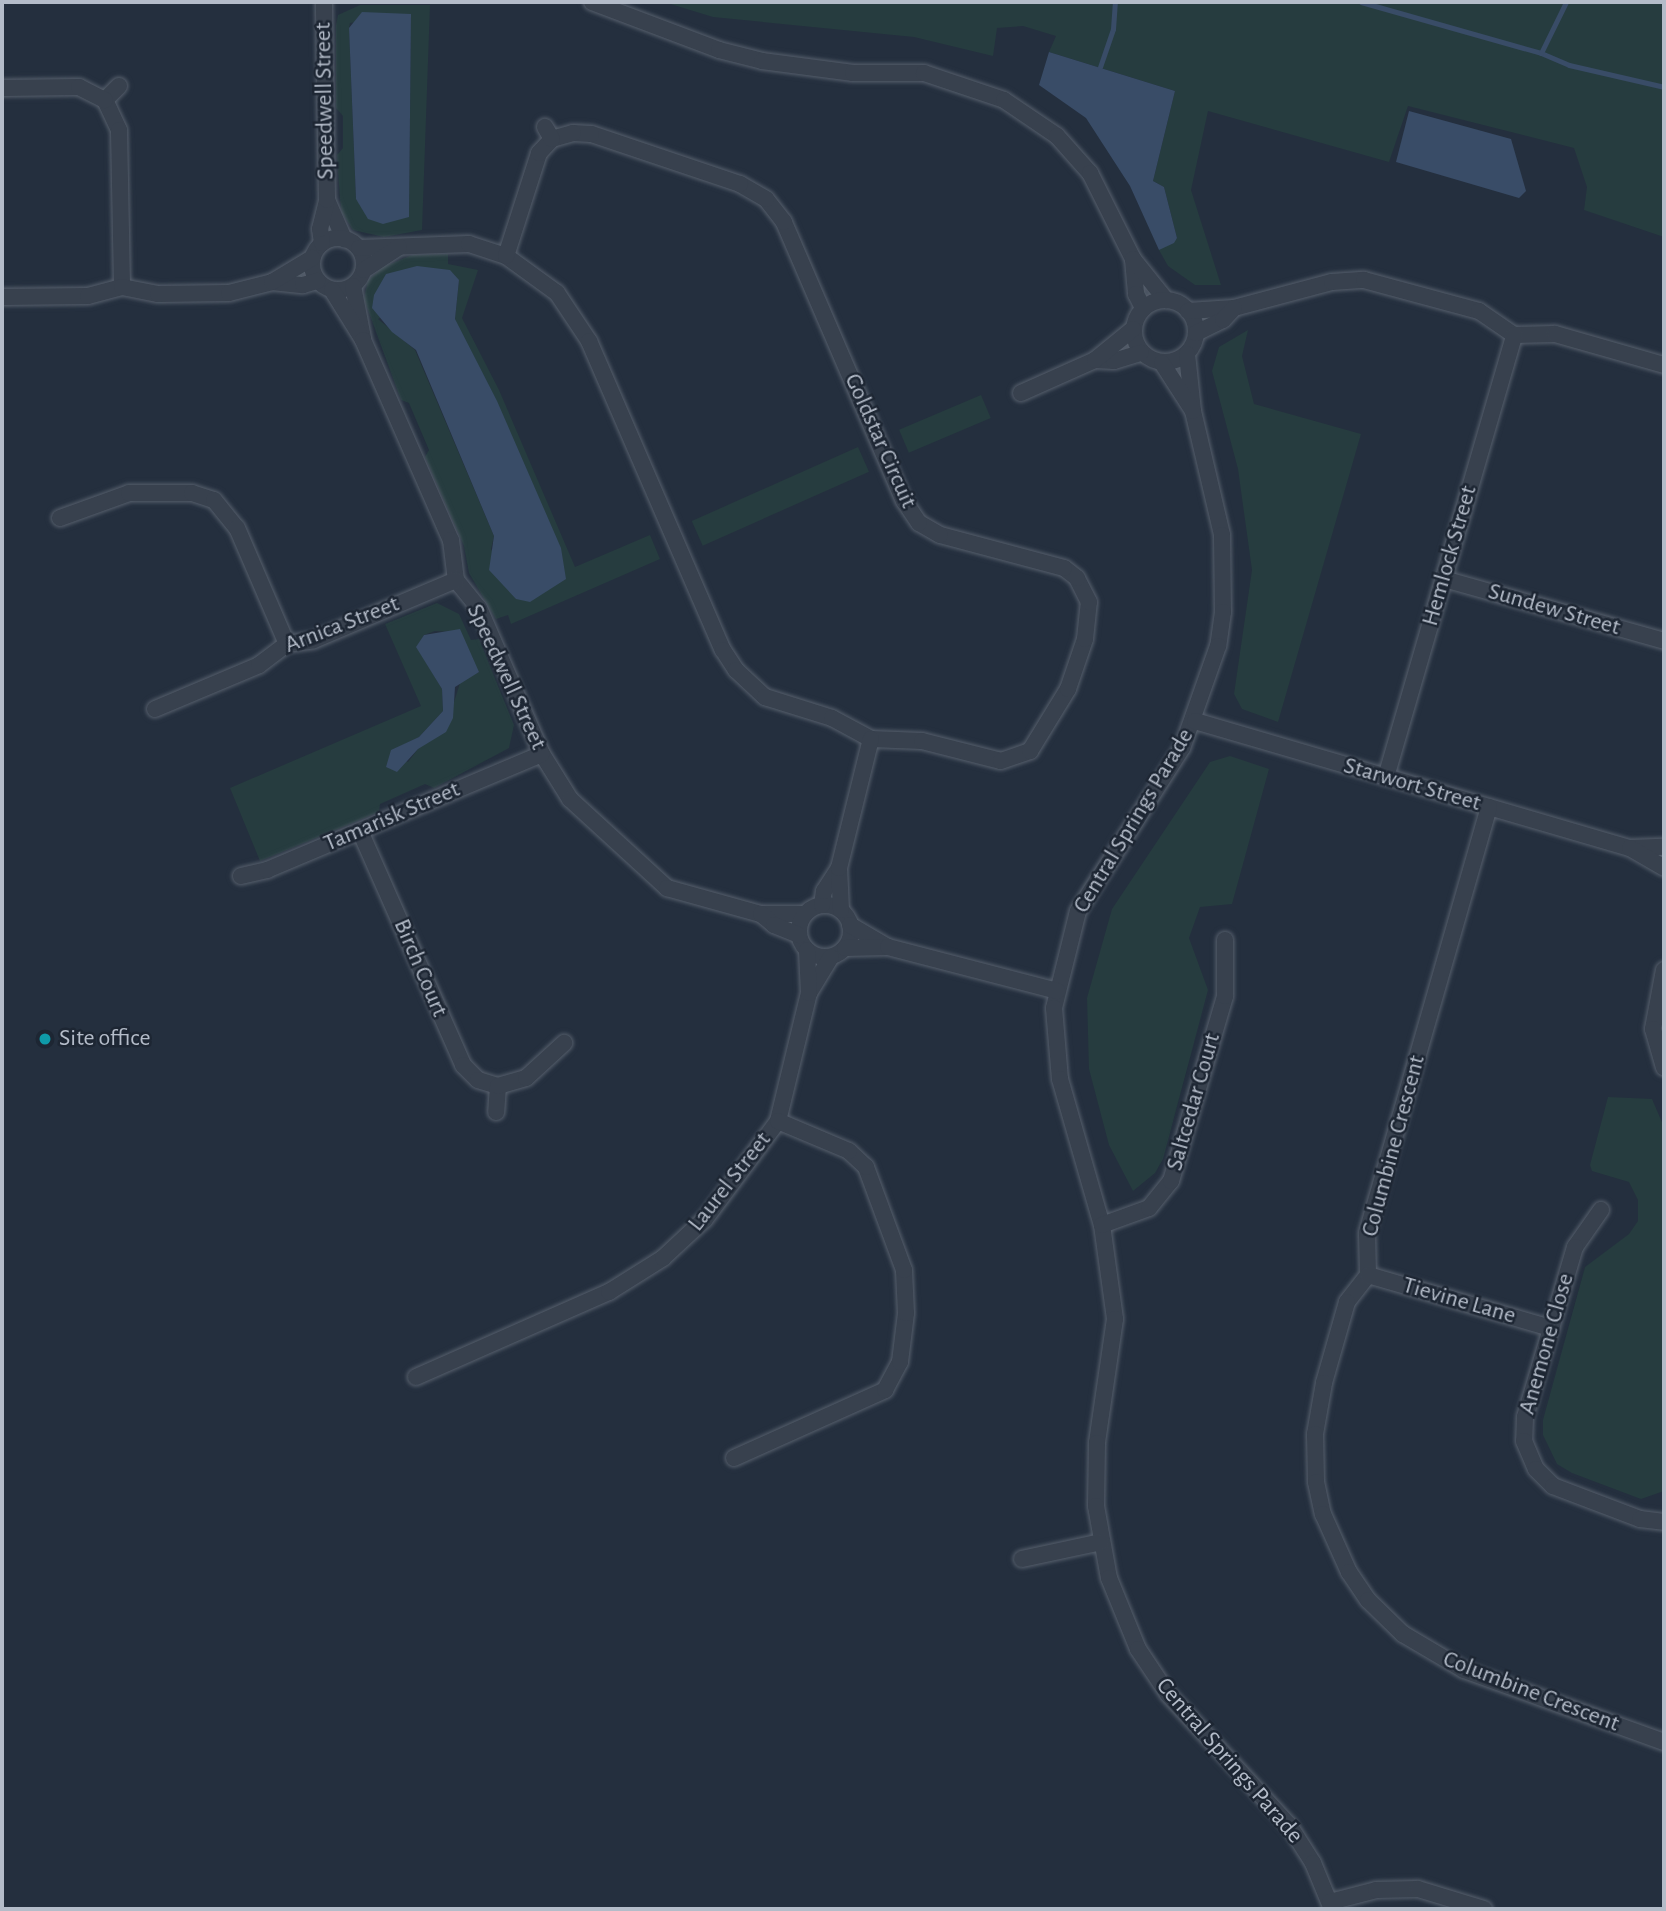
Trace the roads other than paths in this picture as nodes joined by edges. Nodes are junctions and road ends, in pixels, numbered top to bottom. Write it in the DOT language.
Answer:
graph roads {
  1 [pos="324,2"];
  2 [pos="599,3"];
  3 [pos="119,86"];
  4 [pos="2,88"];
  5 [pos="105,100"];
  6 [pos="327,200"];
  7 [pos="344,239"];
  8 [pos="322,243"];
  9 [pos="399,247"];
  10 [pos="359,248"];
  11 [pos="506,256"];
  12 [pos="312,257"];
  13 [pos="1133,259"];
  14 [pos="363,270"];
  15 [pos="272,282"];
  16 [pos="317,282"];
  17 [pos="122,286"];
  18 [pos="353,286"];
  19 [pos="332,290"];
  20 [pos="2,297"];
  21 [pos="1166,300"];
  22 [pos="1143,308"];
  23 [pos="1234,308"];
  24 [pos="1188,311"];
  25 [pos="1133,329"];
  26 [pos="1196,333"];
  27 [pos="1514,335"];
  28 [pos="363,340"];
  29 [pos="1142,353"];
  30 [pos="1186,354"];
  31 [pos="1095,360"];
  32 [pos="1162,363"];
  33 [pos="1664,365"];
  34 [pos="1021,393"];
  35 [pos="1193,411"];
  36 [pos="60,518"];
  37 [pos="1444,579"];
  38 [pos="456,580"];
  39 [pos="1664,641"];
  40 [pos="286,643"];
  41 [pos="155,709"];
  42 [pos="1195,721"];
  43 [pos="871,739"];
  44 [pos="541,754"];
  45 [pos="1386,777"];
  46 [pos="1489,807"];
  47 [pos="360,831"];
  48 [pos="1664,846"];
  49 [pos="1630,848"];
  50 [pos="839,868"];
  51 [pos="1664,868"];
  52 [pos="241,876"];
  53 [pos="822,905"];
  54 [pos="841,910"];
  55 [pos="761,914"];
  56 [pos="804,914"];
  57 [pos="850,925"];
  58 [pos="1225,940"];
  59 [pos="803,943"];
  60 [pos="888,947"];
  61 [pos="838,953"];
  62 [pos="1664,970"];
  63 [pos="1057,991"];
  64 [pos="809,993"];
  65 [pos="564,1043"];
  66 [pos="1664,1067"];
  67 [pos="498,1086"];
  68 [pos="496,1112"];
  69 [pos="778,1121"];
  70 [pos="1601,1210"];
  71 [pos="1102,1225"];
  72 [pos="1368,1275"];
  73 [pos="1551,1328"];
  74 [pos="416,1377"];
  75 [pos="734,1458"];
  76 [pos="1664,1522"];
  77 [pos="1101,1542"];
  78 [pos="1022,1559"];
  79 [pos="1664,1742"];
  80 [pos="1331,1906"];
  81 [pos="1484,1909"];
  1 -- 6 [label="street, Speedwell Street"];
  2 -- 13 [label="street"];
  3 -- 5 [label="street"];
  4 -- 5 [label="street"];
  5 -- 17 [label="street"];
  6 -- 7 [label="street, Speedwell Street"];
  6 -- 8 [label="street, Speedwell Street"];
  7 -- 8 [label="street"];
  7 -- 10 [label="street"];
  8 -- 12 [label="street"];
  9 -- 10 [label="street, Goldstar Circuit"];
  9 -- 11 [label="street, Goldstar Circuit"];
  9 -- 14 [label="street, Goldstar Circuit"];
  10 -- 14 [label="street"];
  11 -- 43 [label="street, Goldstar Circuit"];
  11 -- 43 [label="street, Goldstar Circuit"];
  12 -- 15 [label="street"];
  12 -- 16 [label="street"];
  13 -- 21 [label="street"];
  13 -- 22 [label="street"];
  14 -- 18 [label="street"];
  15 -- 16 [label="street"];
  15 -- 17 [label="street"];
  16 -- 19 [label="street"];
  17 -- 20 [label="street"];
  18 -- 19 [label="street"];
  18 -- 28 [label="street, Speedwell Street"];
  19 -- 28 [label="street, Speedwell Street"];
  21 -- 22 [label="street"];
  21 -- 24 [label="street"];
  22 -- 25 [label="street"];
  23 -- 24 [label="street"];
  23 -- 26 [label="street"];
  23 -- 27 [label="street"];
  24 -- 26 [label="street"];
  25 -- 29 [label="street"];
  25 -- 31 [label="street"];
  26 -- 30 [label="street"];
  27 -- 33 [label="street"];
  27 -- 37 [label="street, Hemlock Street"];
  28 -- 38 [label="street, Speedwell Street"];
  29 -- 31 [label="street"];
  29 -- 32 [label="street"];
  30 -- 32 [label="street"];
  30 -- 35 [label="street, Central Springs Parade"];
  31 -- 34 [label="street"];
  32 -- 35 [label="street, Central Springs Parade"];
  35 -- 42 [label="street, Central Springs Parade"];
  36 -- 40 [label="street"];
  37 -- 39 [label="street, Sundew Street"];
  37 -- 45 [label="street, Hemlock Street"];
  38 -- 40 [label="street, Arnica Street"];
  38 -- 44 [label="street, Speedwell Street"];
  40 -- 41 [label="street, Arnica Street"];
  42 -- 45 [label="street, Starwort Street"];
  42 -- 63 [label="street, Central Springs Parade"];
  43 -- 50 [label="street"];
  44 -- 47 [label="street, Tamarisk Street"];
  44 -- 55 [label="street, Speedwell Street"];
  45 -- 46 [label="street, Starwort Street"];
  46 -- 49 [label="street, Starwort Street"];
  46 -- 72 [label="street, Columbine Crescent"];
  47 -- 52 [label="street, Tamarisk Street"];
  47 -- 67 [label="street, Birch Court"];
  48 -- 49 [label="street, Starwort Street"];
  49 -- 51 [label="street, Starwort Street"];
  50 -- 53 [label="street"];
  50 -- 54 [label="street"];
  53 -- 54 [label="street"];
  53 -- 56 [label="street"];
  54 -- 57 [label="street"];
  55 -- 56 [label="street, Speedwell Street"];
  55 -- 59 [label="street, Speedwell Street"];
  56 -- 59 [label="street"];
  57 -- 60 [label="street"];
  57 -- 61 [label="street"];
  58 -- 71 [label="street, Saltcedar Court"];
  59 -- 61 [label="street"];
  59 -- 64 [label="street, Laurel Street"];
  60 -- 61 [label="street"];
  60 -- 63 [label="street"];
  61 -- 64 [label="street, Laurel Street"];
  62 -- 66 [label="street"];
  63 -- 71 [label="street, Central Springs Parade"];
  64 -- 69 [label="street, Laurel Street"];
  65 -- 67 [label="street"];
  67 -- 68 [label="street"];
  69 -- 74 [label="street, Laurel Street"];
  69 -- 75 [label="street"];
  70 -- 73 [label="street, Anemone Close"];
  71 -- 77 [label="street, Central Springs Parade"];
  72 -- 73 [label="street, Tievine Lane"];
  72 -- 79 [label="street, Columbine Crescent"];
  73 -- 76 [label="street, Anemone Close"];
  77 -- 78 [label="street"];
  77 -- 80 [label="street, Central Springs Parade"];
  80 -- 81 [label="street"];
}
